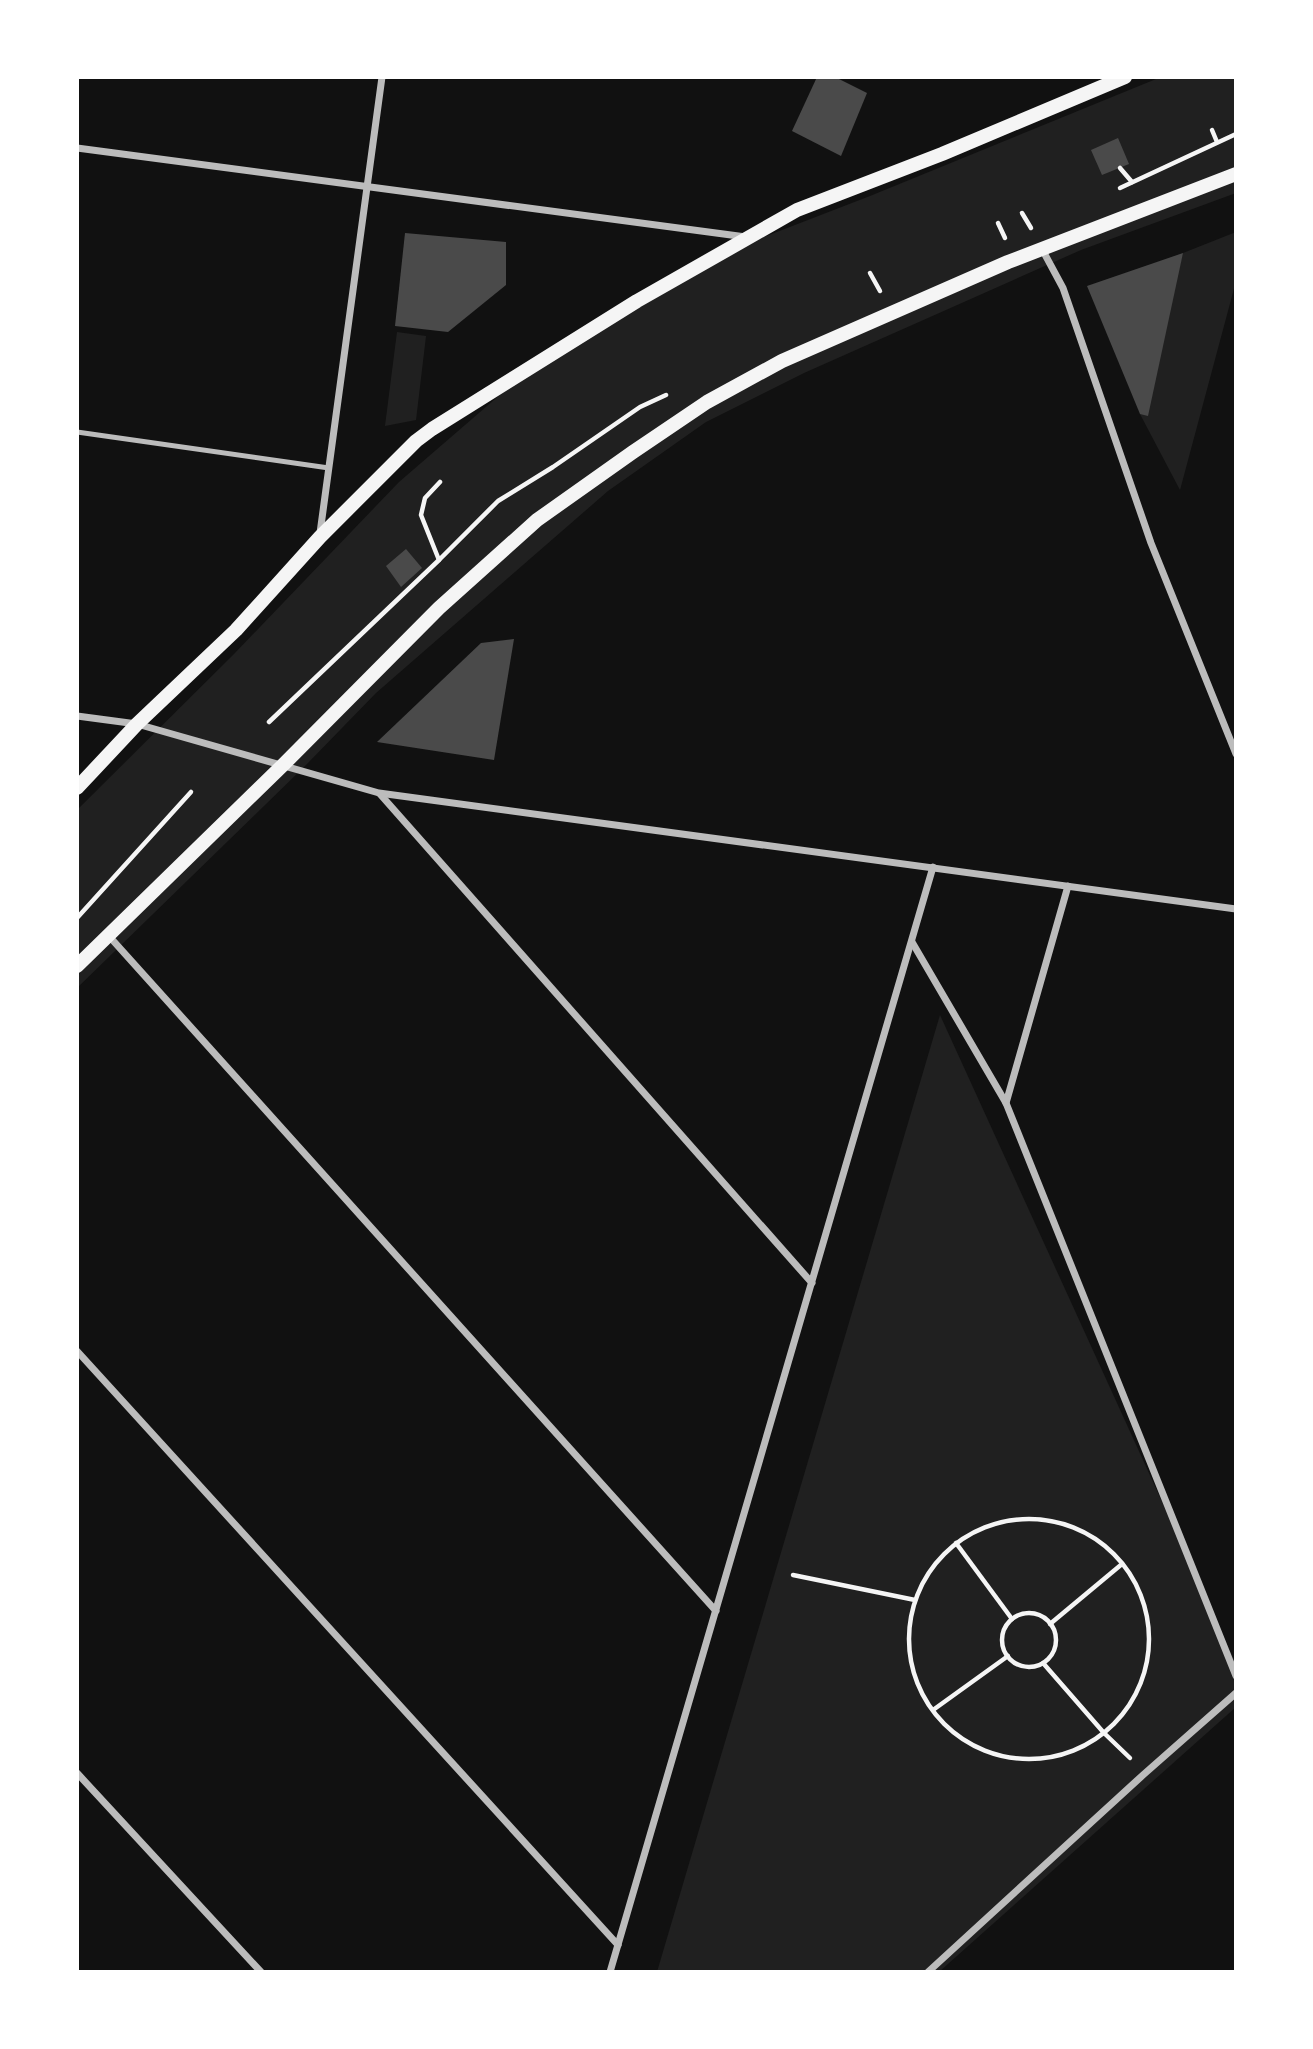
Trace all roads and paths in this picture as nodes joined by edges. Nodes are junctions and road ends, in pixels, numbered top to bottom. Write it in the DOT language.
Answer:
graph roads {
  1 [pos="382,77"];
  2 [pos="1125,77"];
  3 [pos="1212,130"];
  4 [pos="1217,142"];
  5 [pos="77,148"];
  6 [pos="1120,167"];
  7 [pos="1236,174"];
  8 [pos="1132,182"];
  9 [pos="366,187"];
  10 [pos="1022,213"];
  11 [pos="998,223"];
  12 [pos="1031,229"];
  13 [pos="748,237"];
  14 [pos="1006,239"];
  15 [pos="1042,249"];
  16 [pos="870,273"];
  17 [pos="881,294"];
  18 [pos="77,432"];
  19 [pos="329,468"];
  20 [pos="440,482"];
  21 [pos="320,537"];
  22 [pos="439,560"];
  23 [pos="77,716"];
  24 [pos="137,724"];
  25 [pos="1236,754"];
  26 [pos="283,765"];
  27 [pos="77,788"];
  28 [pos="191,792"];
  29 [pos="379,793"];
  30 [pos="933,867"];
  31 [pos="1068,886"];
  32 [pos="77,904"];
  33 [pos="1236,909"];
  34 [pos="84,911"];
  35 [pos="77,918"];
  36 [pos="108,935"];
  37 [pos="912,942"];
  38 [pos="77,967"];
  39 [pos="1006,1103"];
  40 [pos="812,1283"];
  41 [pos="77,1351"];
  42 [pos="956,1543"];
  43 [pos="1122,1564"];
  44 [pos="793,1575"];
  45 [pos="915,1600"];
  46 [pos="716,1611"];
  47 [pos="1012,1619"];
  48 [pos="1050,1624"];
  49 [pos="1008,1657"];
  50 [pos="1044,1663"];
  51 [pos="1236,1676"];
  52 [pos="1236,1693"];
  53 [pos="933,1710"];
  54 [pos="1104,1733"];
  55 [pos="1132,1760"];
  56 [pos="77,1773"];
  57 [pos="618,1945"];
  58 [pos="261,1972"];
  59 [pos="610,1972"];
  60 [pos="928,1972"];
  1 -- 9 [label="street"];
  2 -- 13 [label="main road"];
  3 -- 4 [label="path"];
  5 -- 9 [label="street"];
  6 -- 8 [label="path"];
  7 -- 15 [label="main road"];
  9 -- 13 [label="street"];
  9 -- 19 [label="street"];
  10 -- 12 [label="path"];
  11 -- 14 [label="path"];
  13 -- 21 [label="main road"];
  15 -- 25 [label="street"];
  15 -- 26 [label="main road"];
  16 -- 17 [label="path"];
  18 -- 19 [label="lane"];
  19 -- 21 [label="street"];
  20 -- 22 [label="path"];
  21 -- 24 [label="main road"];
  23 -- 24 [label="street"];
  24 -- 26 [label="street"];
  24 -- 27 [label="main road"];
  26 -- 29 [label="street"];
  26 -- 36 [label="main road"];
  28 -- 34 [label="path"];
  29 -- 30 [label="street"];
  29 -- 40 [label="street"];
  30 -- 31 [label="street"];
  30 -- 37 [label="street"];
  31 -- 33 [label="street"];
  31 -- 39 [label="street"];
  32 -- 34 [label="path"];
  34 -- 35 [label="path"];
  36 -- 38 [label="main road"];
  36 -- 46 [label="street"];
  37 -- 39 [label="street"];
  37 -- 40 [label="street"];
  39 -- 51 [label="street"];
  40 -- 46 [label="street"];
  41 -- 57 [label="street"];
  42 -- 43 [label="path"];
  42 -- 45 [label="path"];
  42 -- 47 [label="path"];
  43 -- 48 [label="path"];
  43 -- 54 [label="path"];
  44 -- 45 [label="path"];
  45 -- 53 [label="path"];
  46 -- 57 [label="street"];
  47 -- 48 [label="path"];
  47 -- 49 [label="path"];
  48 -- 50 [label="path"];
  49 -- 50 [label="path"];
  49 -- 53 [label="path"];
  50 -- 54 [label="path"];
  52 -- 60 [label="street"];
  53 -- 54 [label="path"];
  54 -- 55 [label="path"];
  56 -- 58 [label="street"];
  57 -- 59 [label="street"];
}
